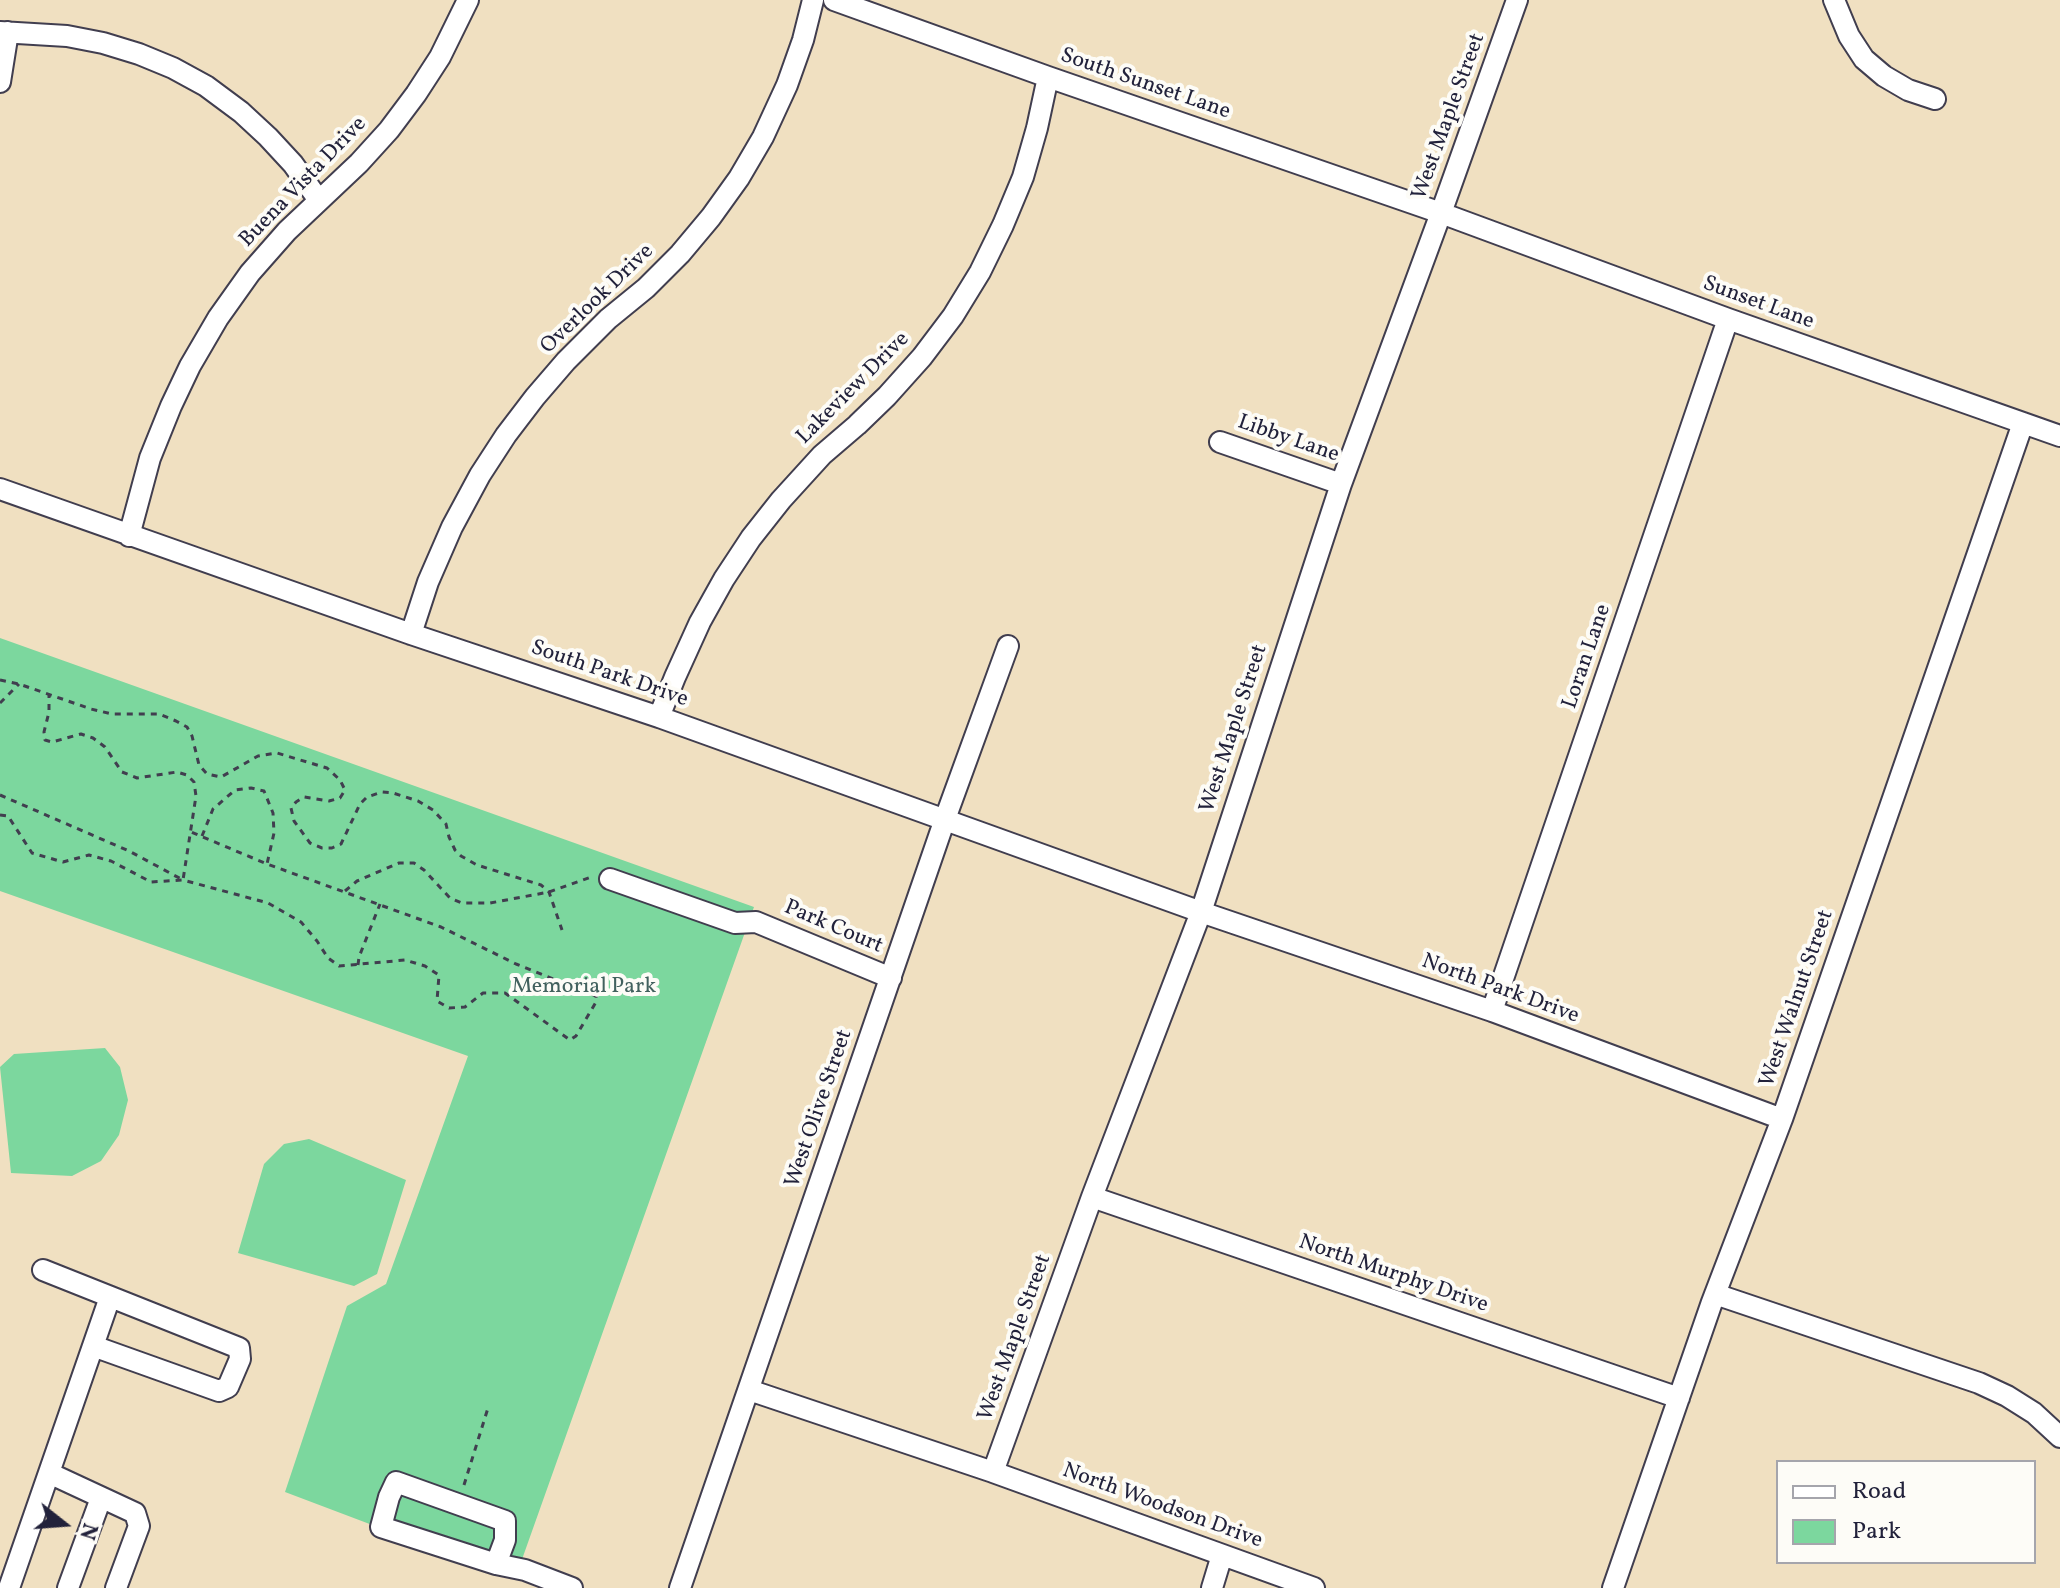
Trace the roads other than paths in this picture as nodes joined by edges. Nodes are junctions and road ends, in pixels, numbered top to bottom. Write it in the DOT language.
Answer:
graph roads {
  1 [pos="468,0"];
  2 [pos="813,0"];
  3 [pos="834,0"];
  4 [pos="1517,0"];
  5 [pos="1834,0"];
  6 [pos="4,32"];
  7 [pos="1048,77"];
  8 [pos="0,82"];
  9 [pos="1935,99"];
  10 [pos="318,199"];
  11 [pos="1441,213"];
  12 [pos="1728,319"];
  13 [pos="2023,423"];
  14 [pos="2060,436"];
  15 [pos="1220,442"];
  16 [pos="1341,484"];
  17 [pos="0,489"];
  18 [pos="129,536"];
  19 [pos="411,634"];
  20 [pos="1008,646"];
  21 [pos="659,717"];
  22 [pos="945,819"];
  23 [pos="610,879"];
  24 [pos="1201,912"];
  25 [pos="891,978"];
  26 [pos="1492,1011"];
  27 [pos="1782,1119"];
  28 [pos="1092,1197"];
  29 [pos="43,1270"];
  30 [pos="1715,1294"];
  31 [pos="110,1297"];
  32 [pos="93,1346"];
  33 [pos="749,1390"];
  34 [pos="1679,1398"];
  35 [pos="2060,1437"];
  36 [pos="993,1472"];
  37 [pos="49,1473"];
  38 [pos="101,1498"];
  39 [pos="1222,1555"];
  40 [pos="496,1564"];
  41 [pos="9,1588"];
  42 [pos="68,1588"];
  43 [pos="116,1588"];
  44 [pos="572,1588"];
  45 [pos="680,1588"];
  46 [pos="1212,1588"];
  47 [pos="1314,1588"];
  48 [pos="1613,1588"];
  1 -- 10 [label="street, Buena Vista Drive"];
  2 -- 19 [label="street, Overlook Drive"];
  3 -- 7 [label="street, South Sunset Lane"];
  4 -- 11 [label="street, West Maple Street"];
  5 -- 9 [label="street"];
  6 -- 8 [label="street"];
  6 -- 10 [label="street"];
  7 -- 11 [label="street, South Sunset Lane"];
  7 -- 21 [label="street, Lakeview Drive"];
  10 -- 18 [label="street, Buena Vista Drive"];
  11 -- 12 [label="street, Sunset Lane"];
  11 -- 16 [label="street, West Maple Street"];
  12 -- 13 [label="street, Sunset Lane"];
  12 -- 26 [label="street, Loran Lane"];
  13 -- 14 [label="street, Sunset Lane"];
  13 -- 27 [label="street, West Walnut Street"];
  15 -- 16 [label="street, Libby Lane"];
  16 -- 24 [label="street, West Maple Street"];
  17 -- 18 [label="street, South Park Drive"];
  18 -- 19 [label="street, South Park Drive"];
  19 -- 21 [label="street, South Park Drive"];
  20 -- 22 [label="street, West Olive Street"];
  21 -- 22 [label="street, South Park Drive"];
  22 -- 24 [label="street, South Park Drive"];
  22 -- 25 [label="street, West Olive Street"];
  23 -- 25 [label="street, Park Court"];
  24 -- 26 [label="street, North Park Drive"];
  24 -- 28 [label="street, West Maple Street"];
  25 -- 33 [label="street, West Olive Street"];
  26 -- 27 [label="street, North Park Drive"];
  27 -- 30 [label="street, West Walnut Street"];
  28 -- 34 [label="street, North Murphy Drive"];
  28 -- 36 [label="street, West Maple Street"];
  29 -- 31 [label="street"];
  30 -- 34 [label="street, West Walnut Street"];
  30 -- 35 [label="street"];
  31 -- 32 [label="street"];
  31 -- 32 [label="street"];
  32 -- 37 [label="street"];
  33 -- 36 [label="street, North Woodson Drive"];
  33 -- 45 [label="street, West Olive Street"];
  34 -- 48 [label="street, West Walnut Street"];
  36 -- 39 [label="street, North Woodson Drive"];
  37 -- 38 [label="street"];
  37 -- 41 [label="street"];
  38 -- 42 [label="street"];
  38 -- 43 [label="street"];
  39 -- 46 [label="street"];
  39 -- 47 [label="street, North Woodson Drive"];
  40 -- 40 [label="street"];
  40 -- 44 [label="street"];
}
